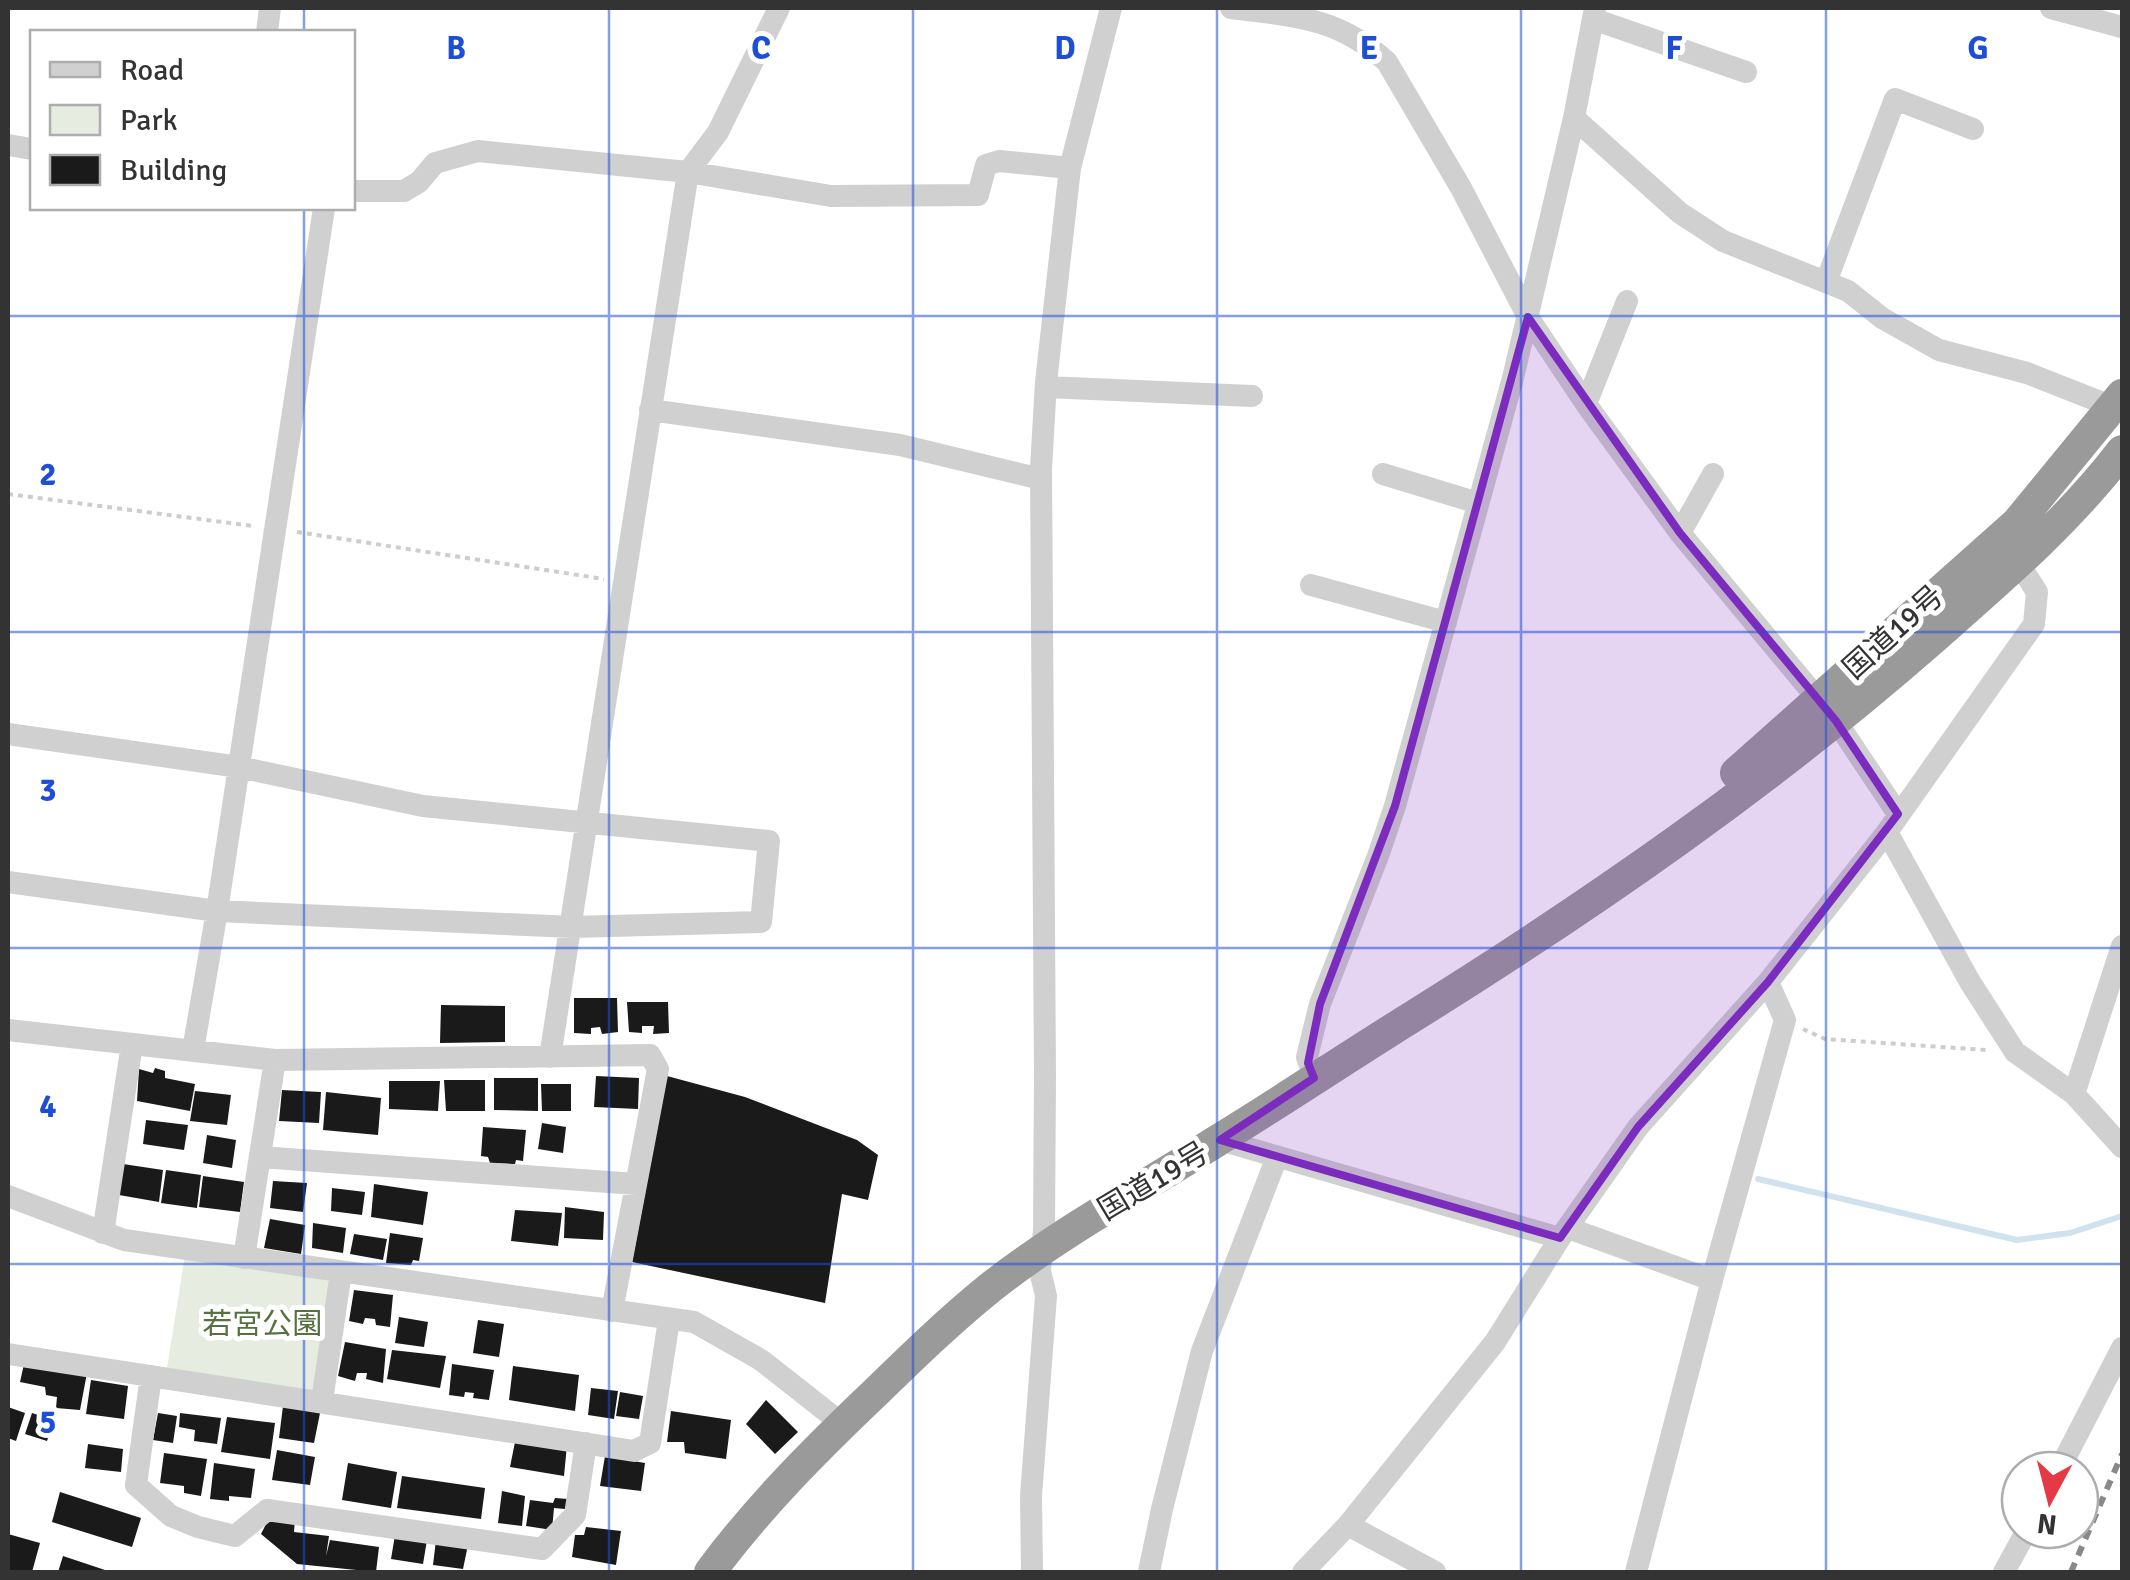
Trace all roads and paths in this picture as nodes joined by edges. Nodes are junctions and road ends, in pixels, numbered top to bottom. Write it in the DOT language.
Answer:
graph roads {
  1 [pos="779,8"];
  2 [pos="1110,8"];
  3 [pos="1231,8"];
  4 [pos="2051,8"];
  5 [pos="1594,13"];
  6 [pos="2122,28"];
  7 [pos="1746,72"];
  8 [pos="1574,118"];
  9 [pos="1973,130"];
  10 [pos="1070,168"];
  11 [pos="688,172"];
  12 [pos="355,191"];
  13 [pos="324,210"];
  14 [pos="1826,282"];
  15 [pos="1627,302"];
  16 [pos="1528,317"];
  17 [pos="1046,386"];
  18 [pos="1252,396"];
  19 [pos="2118,401"];
  20 [pos="1586,404"];
  21 [pos="650,410"];
  22 [pos="2118,467"];
  23 [pos="1383,474"];
  24 [pos="1713,474"];
  25 [pos="1042,479"];
  26 [pos="8,494"];
  27 [pos="1478,503"];
  28 [pos="274,529"];
  29 [pos="1680,532"];
  30 [pos="2010,550"];
  31 [pos="624,582"];
  32 [pos="1311,585"];
  33 [pos="1446,622"];
  34 [pos="1827,710"];
  35 [pos="8,734"];
  36 [pos="239,767"];
  37 [pos="588,822"];
  38 [pos="1892,823"];
  39 [pos="8,882"];
  40 [pos="217,912"];
  41 [pos="572,927"];
  42 [pos="2122,946"];
  43 [pos="1768,982"];
  44 [pos="1785,1020"];
  45 [pos="8,1030"];
  46 [pos="132,1044"];
  47 [pos="193,1050"];
  48 [pos="2015,1052"];
  49 [pos="550,1057"];
  50 [pos="275,1060"];
  51 [pos="1314,1078"];
  52 [pos="2074,1094"];
  53 [pos="1220,1140"];
  54 [pos="2122,1148"];
  55 [pos="260,1157"];
  56 [pos="1277,1157"];
  57 [pos="636,1184"];
  58 [pos="8,1196"];
  59 [pos="103,1232"];
  60 [pos="1564,1233"];
  61 [pos="1043,1249"];
  62 [pos="244,1258"];
  63 [pos="341,1272"];
  64 [pos="1712,1280"];
  65 [pos="612,1311"];
  66 [pos="669,1320"];
  67 [pos="2122,1348"];
  68 [pos="8,1354"];
  69 [pos="151,1376"];
  70 [pos="322,1401"];
  71 [pos="839,1427"];
  72 [pos="586,1443"];
  73 [pos="2068,1450"];
  74 [pos="1348,1525"];
  75 [pos="2016,1550"];
  76 [pos="710,1572"];
  77 [pos="1032,1572"];
  78 [pos="1149,1572"];
  79 [pos="1304,1572"];
  80 [pos="1435,1572"];
  81 [pos="1636,1572"];
  82 [pos="2004,1572"];
  1 -- 11 [label="street"];
  2 -- 10 [label="street"];
  3 -- 16 [label="street"];
  4 -- 6 [label="street"];
  5 -- 7 [label="street"];
  5 -- 8 [label="street"];
  8 -- 14 [label="street"];
  8 -- 16 [label="street"];
  9 -- 14 [label="street"];
  10 -- 11 [label="street"];
  10 -- 17 [label="street"];
  11 -- 12 [label="street"];
  11 -- 21 [label="street"];
  13 -- 28 [label="street"];
  14 -- 19 [label="street"];
  15 -- 20 [label="street"];
  16 -- 20 [label="street"];
  16 -- 27 [label="street"];
  17 -- 18 [label="street"];
  17 -- 25 [label="street"];
  19 -- 30 [label="highway, 国道19号"];
  20 -- 29 [label="street"];
  21 -- 25 [label="street"];
  21 -- 31 [label="street"];
  22 -- 30 [label="highway, 国道19号"];
  23 -- 27 [label="street"];
  24 -- 29 [label="street"];
  25 -- 61 [label="street"];
  26 -- 28 [label="path"];
  27 -- 33 [label="street"];
  28 -- 31 [label="path"];
  28 -- 36 [label="street"];
  29 -- 34 [label="street"];
  30 -- 34 [label="highway, 国道19号"];
  30 -- 38 [label="street"];
  31 -- 37 [label="street"];
  32 -- 33 [label="street"];
  33 -- 51 [label="street"];
  34 -- 38 [label="street"];
  34 -- 51 [label="highway, 国道19号"];
  35 -- 36 [label="street"];
  36 -- 37 [label="street"];
  36 -- 40 [label="street"];
  37 -- 41 [label="street"];
  37 -- 41 [label="street"];
  38 -- 43 [label="street"];
  38 -- 48 [label="street"];
  39 -- 40 [label="street"];
  40 -- 41 [label="street"];
  40 -- 47 [label="street"];
  41 -- 49 [label="street"];
  42 -- 52 [label="street"];
  43 -- 44 [label="street"];
  43 -- 60 [label="street"];
  44 -- 48 [label="path"];
  44 -- 64 [label="street"];
  45 -- 46 [label="street"];
  46 -- 47 [label="street"];
  46 -- 59 [label="street"];
  47 -- 50 [label="street"];
  48 -- 52 [label="street"];
  49 -- 50 [label="street"];
  49 -- 57 [label="street"];
  50 -- 55 [label="street"];
  51 -- 53 [label="highway, 国道19号"];
  52 -- 54 [label="street"];
  53 -- 56 [label="street"];
  53 -- 61 [label="highway, 国道19号"];
  55 -- 57 [label="street"];
  55 -- 62 [label="street"];
  56 -- 60 [label="street"];
  56 -- 78 [label="street"];
  57 -- 65 [label="street"];
  58 -- 59 [label="street"];
  59 -- 62 [label="street"];
  60 -- 64 [label="street"];
  60 -- 74 [label="street"];
  61 -- 71 [label="highway, 国道19号"];
  61 -- 77 [label="street"];
  62 -- 63 [label="street"];
  63 -- 65 [label="street"];
  63 -- 70 [label="street"];
  64 -- 81 [label="street"];
  65 -- 66 [label="street"];
  66 -- 71 [label="street"];
  66 -- 72 [label="street"];
  67 -- 73 [label="street"];
  68 -- 69 [label="street"];
  69 -- 70 [label="street"];
  69 -- 72 [label="street"];
  70 -- 72 [label="street"];
  71 -- 76 [label="highway, 国道19号"];
  74 -- 79 [label="street"];
  74 -- 80 [label="street"];
  75 -- 82 [label="street"];
}
